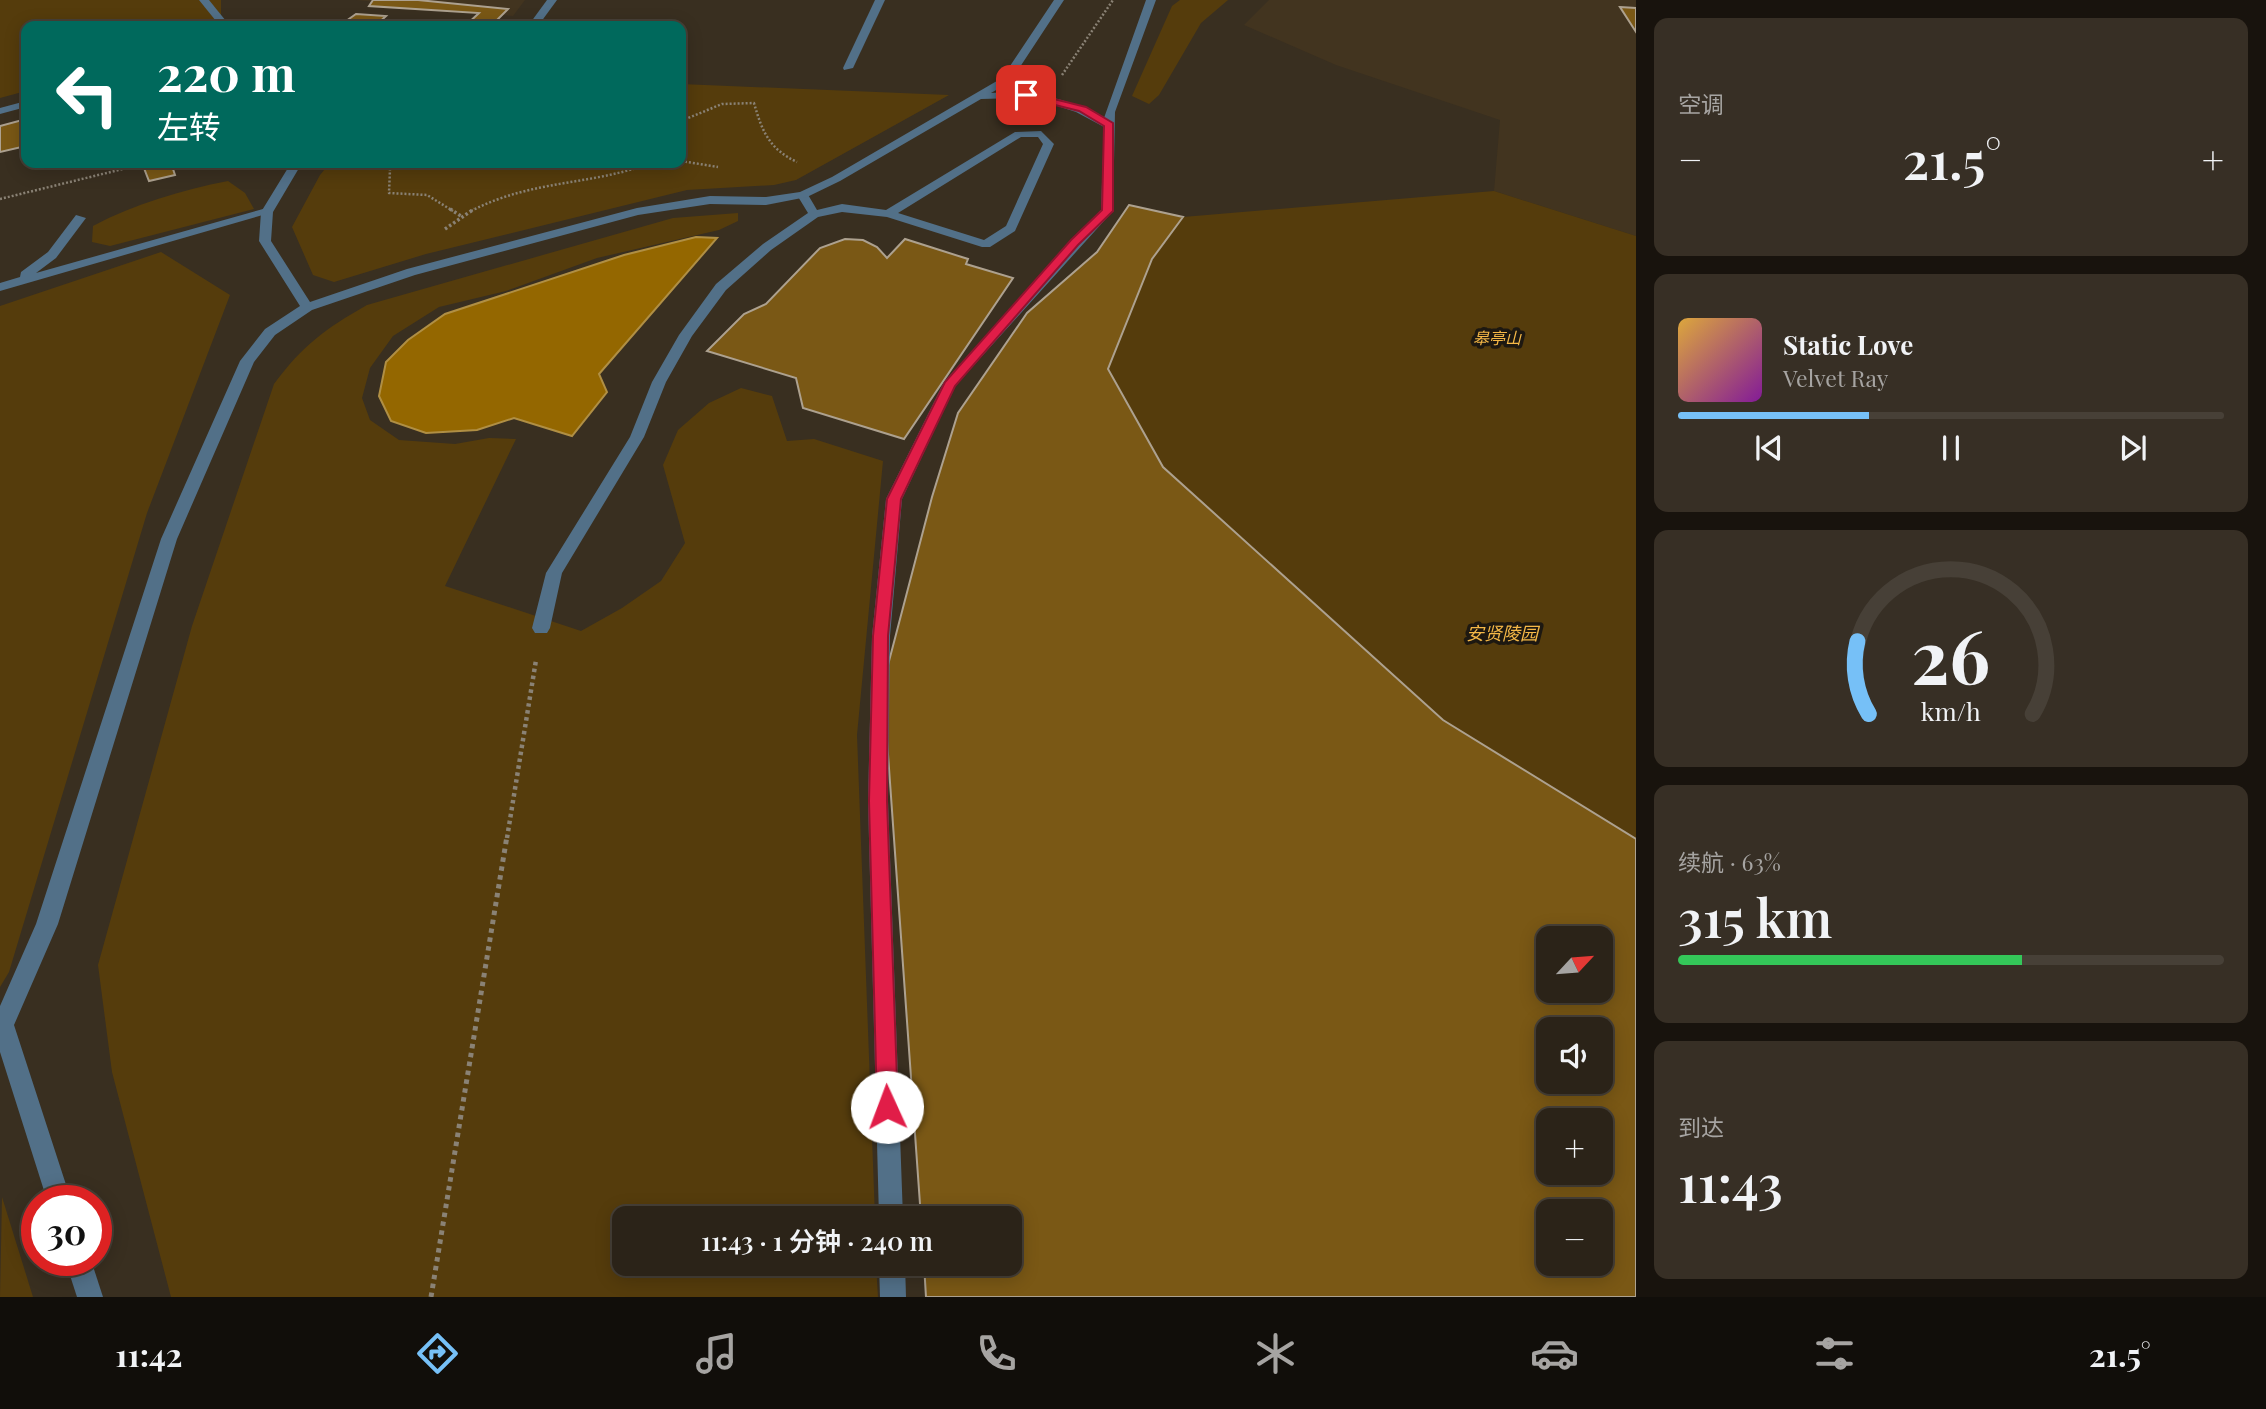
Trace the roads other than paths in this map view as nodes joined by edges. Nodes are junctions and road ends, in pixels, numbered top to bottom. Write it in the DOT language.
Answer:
graph roads {
  1 [pos="204,0"];
  2 [pos="552,0"];
  3 [pos="880,0"];
  4 [pos="1059,0"];
  5 [pos="1151,0"];
  6 [pos="221,21"];
  7 [pos="537,21"];
  8 [pos="848,68"];
  9 [pos="975,98"];
  10 [pos="21,105"];
  11 [pos="0,111"];
  12 [pos="1109,125"];
  13 [pos="293,168"];
  14 [pos="803,195"];
  15 [pos="267,212"];
  16 [pos="814,214"];
  17 [pos="888,215"];
  18 [pos="80,218"];
  19 [pos="16,283"];
  20 [pos="0,287"];
  21 [pos="307,307"];
  22 [pos="541,628"];
  23 [pos="1,1028"];
  24 [pos="54,1185"];
  25 [pos="891,1206"];
  26 [pos="83,1276"];
  27 [pos="892,1276"];
  28 [pos="90,1297"];
  29 [pos="893,1297"];
  1 -- 6 [label="street"];
  2 -- 7 [label="street"];
  3 -- 8 [label="street"];
  4 -- 9 [label="street"];
  5 -- 12 [label="street"];
  9 -- 12 [label="street"];
  9 -- 14 [label="street"];
  10 -- 11 [label="street"];
  12 -- 25 [label="street"];
  13 -- 15 [label="street"];
  14 -- 16 [label="street"];
  14 -- 21 [label="street"];
  15 -- 19 [label="street"];
  15 -- 21 [label="street"];
  16 -- 17 [label="street"];
  16 -- 22 [label="street"];
  17 -- 17 [label="street"];
  18 -- 19 [label="street"];
  19 -- 20 [label="street"];
  21 -- 23 [label="street"];
  23 -- 24 [label="street"];
  26 -- 28 [label="street"];
  27 -- 29 [label="street"];
}
